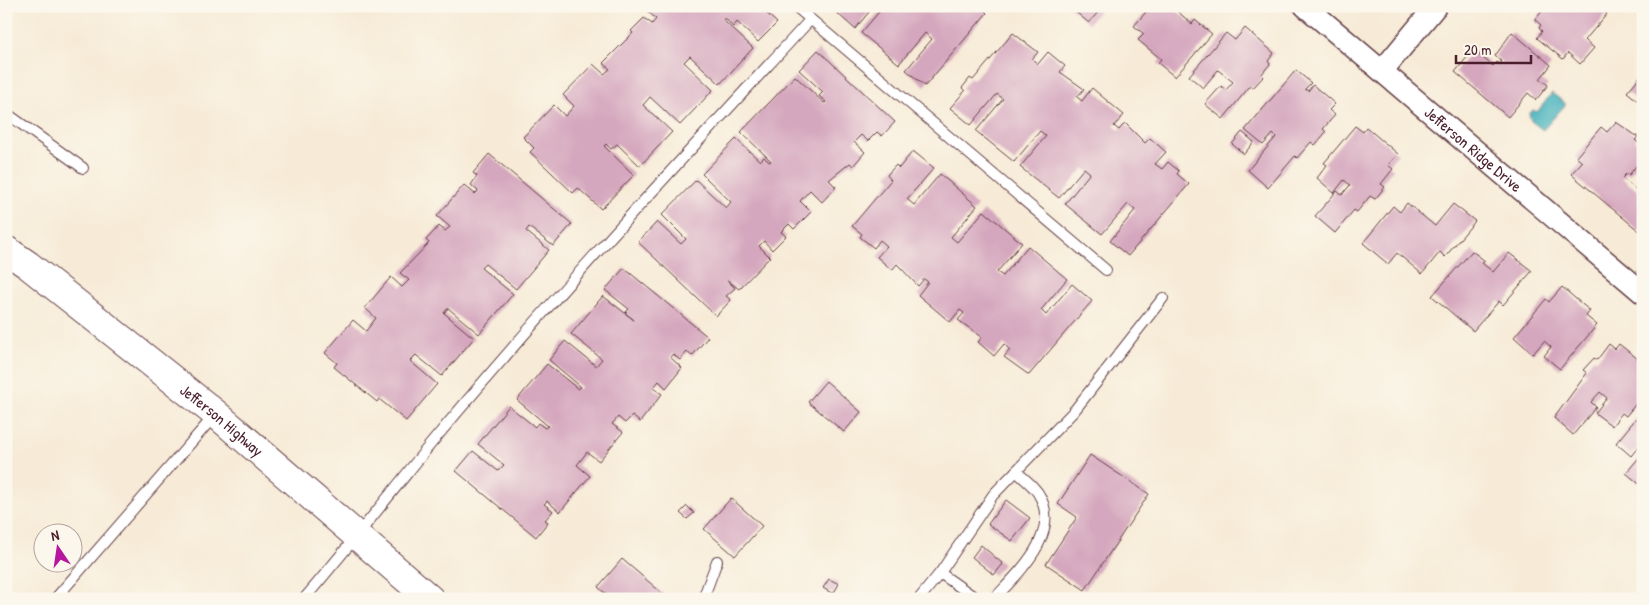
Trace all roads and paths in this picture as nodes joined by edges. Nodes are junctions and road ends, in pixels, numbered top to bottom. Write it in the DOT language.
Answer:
graph roads {
  1 [pos="795,6"];
  2 [pos="1306,6"];
  3 [pos="1436,6"];
  4 [pos="810,20"];
  5 [pos="1382,71"];
  6 [pos="6,113"];
  7 [pos="83,168"];
  8 [pos="6,250"];
  9 [pos="1106,270"];
  10 [pos="1643,293"];
  11 [pos="1163,298"];
  12 [pos="216,414"];
  13 [pos="1016,471"];
  14 [pos="357,538"];
  15 [pos="717,561"];
  16 [pos="940,573"];
  17 [pos="55,599"];
  18 [pos="304,599"];
  19 [pos="430,599"];
  20 [pos="703,599"];
  21 [pos="919,599"];
  22 [pos="977,599"];
  23 [pos="994,599"];
  1 -- 4 [label="lane"];
  2 -- 5 [label="street, Jefferson Ridge Drive"];
  3 -- 5 [label="street"];
  4 -- 9 [label="lane"];
  4 -- 14 [label="lane"];
  5 -- 10 [label="street, Jefferson Ridge Drive"];
  6 -- 7 [label="lane"];
  8 -- 12 [label="main road, Jefferson Highway"];
  11 -- 13 [label="lane"];
  12 -- 14 [label="main road, Jefferson Highway"];
  12 -- 17 [label="lane"];
  13 -- 16 [label="lane"];
  13 -- 23 [label="lane"];
  14 -- 18 [label="lane"];
  14 -- 19 [label="main road, Jefferson Highway"];
  15 -- 20 [label="lane"];
  16 -- 21 [label="lane"];
  16 -- 22 [label="lane"];
}
